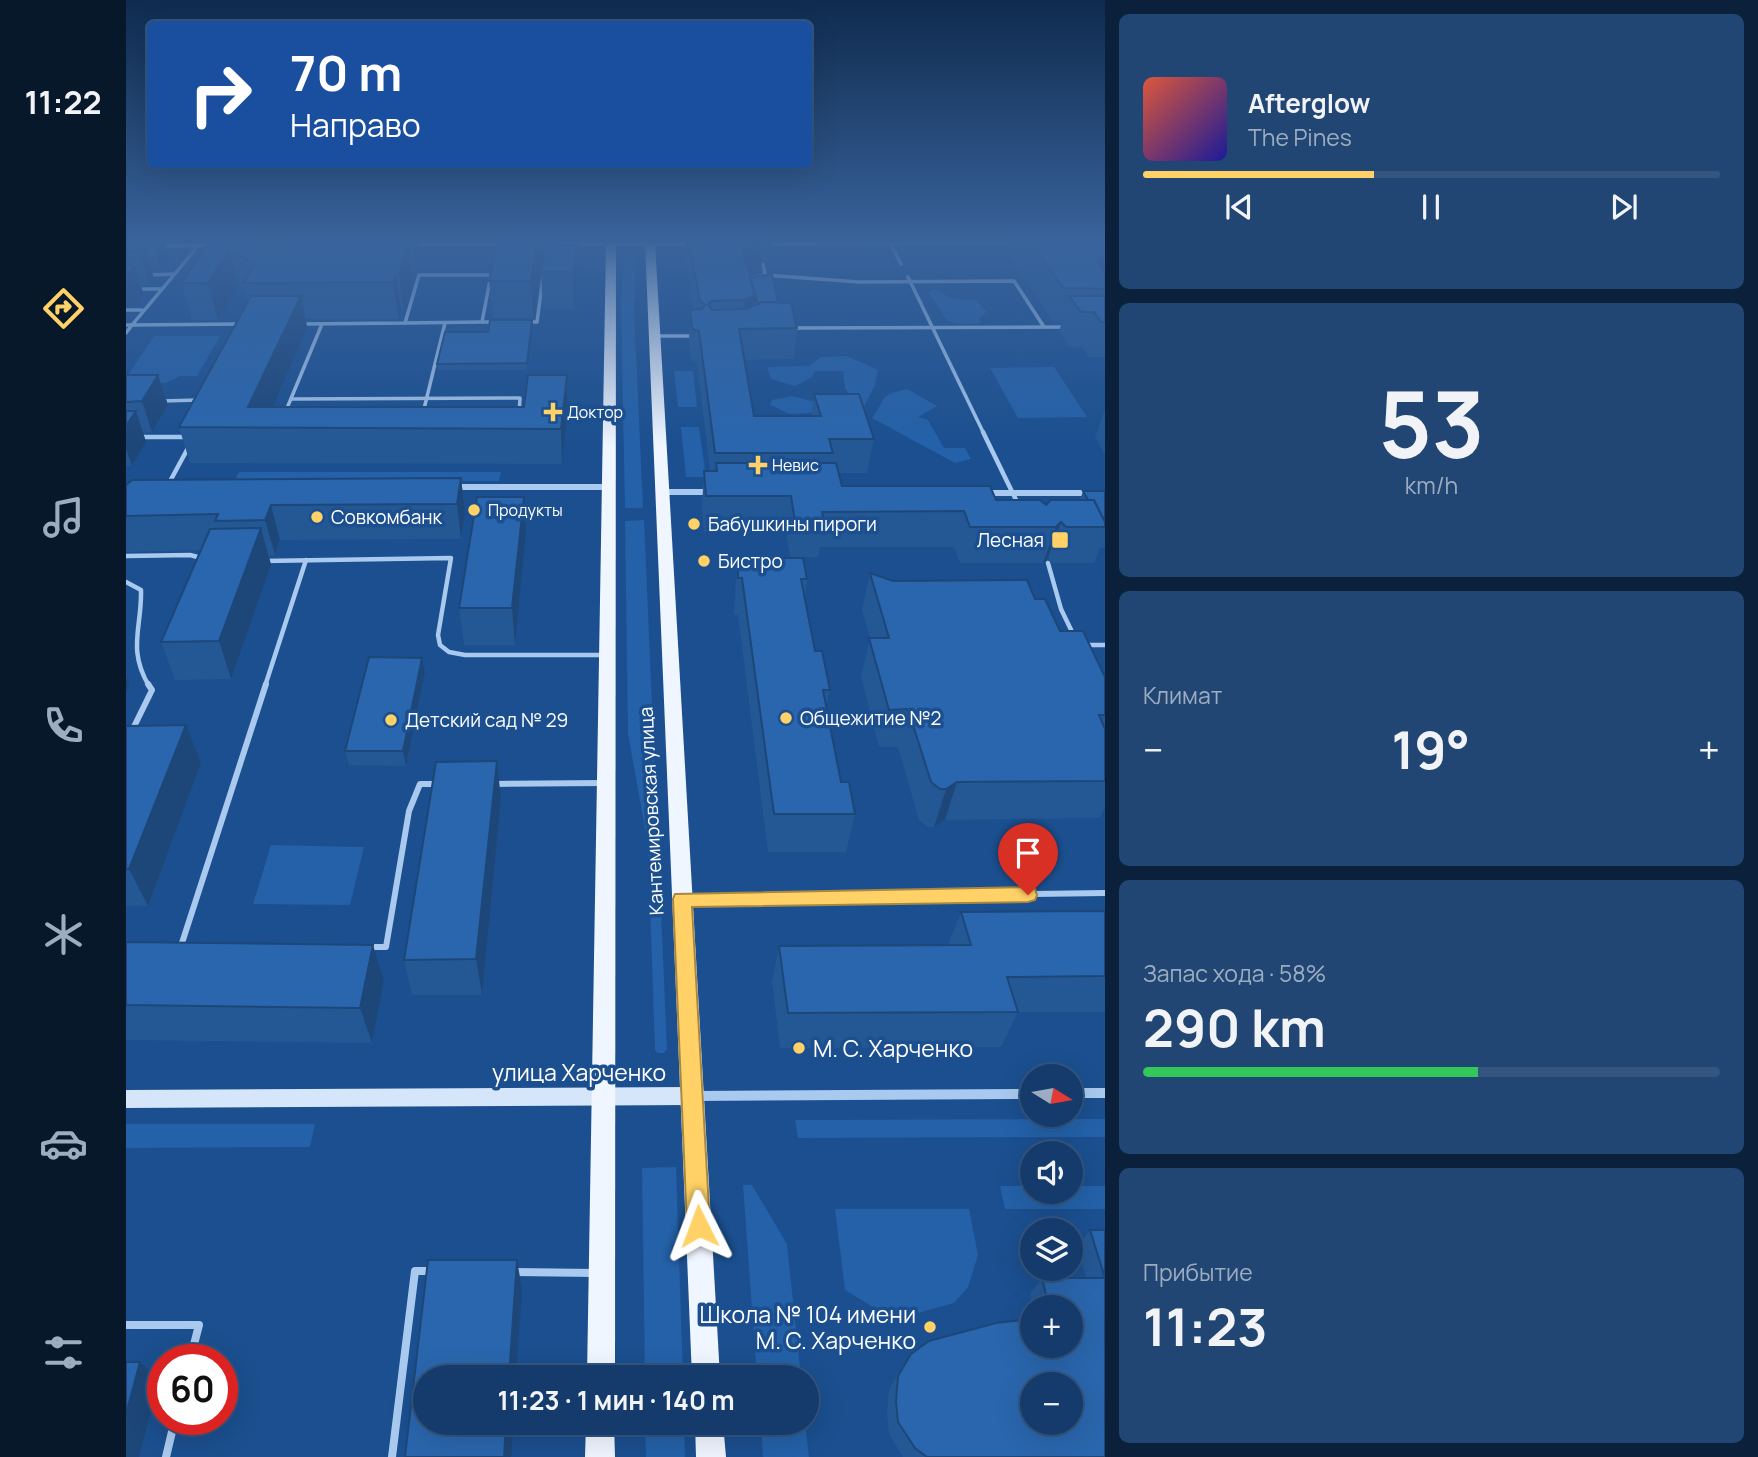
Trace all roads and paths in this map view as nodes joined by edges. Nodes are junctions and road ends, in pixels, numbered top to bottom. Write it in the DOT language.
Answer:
graph roads {
  1 [pos="126,310"];
  2 [pos="142,310"];
  3 [pos="409,310"];
  4 [pos="484,310"];
  5 [pos="539,310"];
  6 [pos="610,310"];
  7 [pos="652,310"];
  8 [pos="923,310"];
  9 [pos="1033,310"];
  10 [pos="482,322"];
  11 [pos="496,322"];
  12 [pos="523,322"];
  13 [pos="405,323"];
  14 [pos="445,323"];
  15 [pos="253,324"];
  16 [pos="295,324"];
  17 [pos="322,324"];
  18 [pos="126,325"];
  19 [pos="132,325"];
  20 [pos="1044,327"];
  21 [pos="1071,327"];
  22 [pos="785,328"];
  23 [pos="931,328"];
  24 [pos="126,333"];
  25 [pos="699,336"];
  26 [pos="653,337"];
  27 [pos="291,398"];
  28 [pos="426,398"];
  29 [pos="201,400"];
  30 [pos="151,401"];
  31 [pos="518,417"];
  32 [pos="281,424"];
  33 [pos="420,424"];
  34 [pos="126,437"];
  35 [pos="194,437"];
  36 [pos="189,446"];
  37 [pos="155,487"];
  38 [pos="167,487"];
  39 [pos="181,487"];
  40 [pos="444,487"];
  41 [pos="609,487"];
  42 [pos="661,492"];
  43 [pos="712,492"];
  44 [pos="974,492"];
  45 [pos="1012,493"];
  46 [pos="1105,493"];
  47 [pos="1024,515"];
  48 [pos="126,556"];
  49 [pos="306,560"];
  50 [pos="216,561"];
  51 [pos="254,561"];
  52 [pos="1048,564"];
  53 [pos="126,582"];
  54 [pos="1105,645"];
  55 [pos="1079,646"];
  56 [pos="607,655"];
  57 [pos="1084,656"];
  58 [pos="126,743"];
  59 [pos="606,783"];
  60 [pos="447,784"];
  61 [pos="487,784"];
  62 [pos="1105,893"];
  63 [pos="682,899"];
  64 [pos="167,946"];
  65 [pos="181,946"];
  66 [pos="194,946"];
  67 [pos="359,947"];
  68 [pos="1083,1093"];
  69 [pos="1105,1093"];
  70 [pos="1020,1094"];
  71 [pos="603,1096"];
  72 [pos="692,1096"];
  73 [pos="126,1099"];
  74 [pos="441,1271"];
  75 [pos="508,1272"];
  76 [pos="602,1273"];
  77 [pos="126,1325"];
  78 [pos="194,1344"];
  79 [pos="601,1365"];
  80 [pos="705,1365"];
  81 [pos="171,1435"];
  82 [pos="600,1435"];
  83 [pos="709,1435"];
  84 [pos="166,1457"];
  85 [pos="392,1457"];
  86 [pos="600,1457"];
  87 [pos="710,1457"];
  1 -- 2 [label="lane"];
  2 -- 19 [label="lane"];
  3 -- 13 [label="lane"];
  4 -- 10 [label="lane"];
  5 -- 12 [label="lane"];
  6 -- 41 [label="main road, Кантемировская улица"];
  7 -- 26 [label="main road, Кантемировская улица"];
  8 -- 23 [label="lane"];
  9 -- 20 [label="lane"];
  10 -- 11 [label="lane"];
  10 -- 14 [label="lane"];
  13 -- 14 [label="lane"];
  13 -- 17 [label="lane"];
  14 -- 28 [label="lane"];
  15 -- 19 [label="lane"];
  16 -- 17 [label="lane"];
  17 -- 27 [label="lane"];
  18 -- 19 [label="lane"];
  19 -- 24 [label="lane"];
  20 -- 21 [label="lane"];
  20 -- 23 [label="lane"];
  22 -- 23 [label="lane"];
  23 -- 45 [label="lane"];
  25 -- 26 [label="lane"];
  26 -- 42 [label="main road, Кантемировская улица"];
  27 -- 28 [label="lane"];
  27 -- 32 [label="lane"];
  28 -- 31 [label="lane"];
  28 -- 33 [label="lane"];
  29 -- 30 [label="lane"];
  34 -- 35 [label="lane"];
  36 -- 38 [label="lane"];
  37 -- 38 [label="street"];
  38 -- 39 [label="street"];
  40 -- 41 [label="street"];
  41 -- 56 [label="main road, Кантемировская улица"];
  42 -- 43 [label="street"];
  42 -- 63 [label="main road, Кантемировская улица"];
  44 -- 45 [label="street"];
  45 -- 46 [label="street"];
  45 -- 47 [label="lane"];
  48 -- 50 [label="lane"];
  49 -- 51 [label="lane"];
  49 -- 56 [label="lane"];
  49 -- 65 [label="lane"];
  52 -- 55 [label="lane"];
  53 -- 58 [label="lane"];
  54 -- 55 [label="lane"];
  55 -- 57 [label="lane"];
  56 -- 59 [label="main road, Кантемировская улица"];
  59 -- 61 [label="lane"];
  59 -- 71 [label="main road, Кантемировская улица"];
  60 -- 67 [label="lane"];
  62 -- 63 [label="lane"];
  63 -- 72 [label="main road, Кантемировская улица"];
  64 -- 65 [label="lane"];
  65 -- 66 [label="lane"];
  68 -- 69 [label="street"];
  70 -- 72 [label="street, улица Харченко"];
  71 -- 72 [label="main road, улица Харченко"];
  71 -- 73 [label="main road, улица Харченко"];
  71 -- 76 [label="main road, Кантемировская улица"];
  72 -- 80 [label="main road, Кантемировская улица"];
  74 -- 85 [label="lane"];
  75 -- 76 [label="lane"];
  76 -- 79 [label="main road, Кантемировская улица"];
  77 -- 78 [label="lane"];
  81 -- 84 [label="lane"];
  82 -- 86 [label="main road"];
  83 -- 87 [label="main road"];
}
